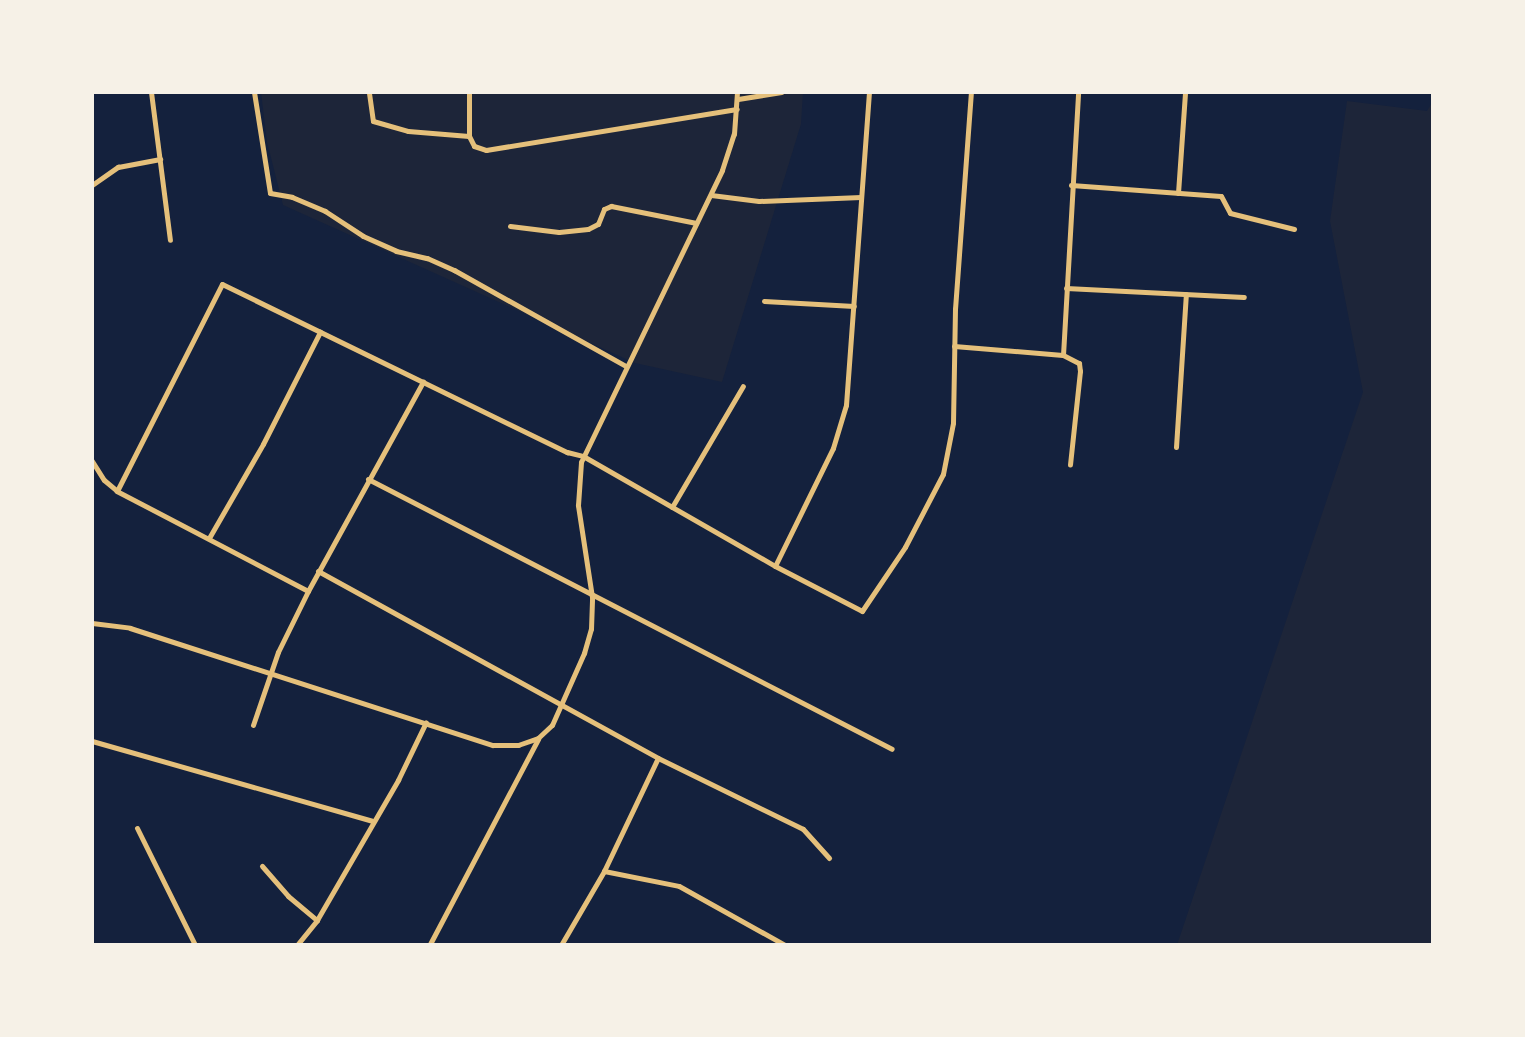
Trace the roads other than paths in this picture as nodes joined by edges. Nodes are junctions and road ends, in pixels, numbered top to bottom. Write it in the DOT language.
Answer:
graph roads {
  1 [pos="151,92"];
  2 [pos="254,92"];
  3 [pos="469,92"];
  4 [pos="781,92"];
  5 [pos="869,92"];
  6 [pos="971,92"];
  7 [pos="1078,92"];
  8 [pos="1185,92"];
  9 [pos="369,93"];
  10 [pos="737,95"];
  11 [pos="737,109"];
  12 [pos="469,136"];
  13 [pos="160,159"];
  14 [pos="92,185"];
  15 [pos="1071,185"];
  16 [pos="1178,193"];
  17 [pos="711,195"];
  18 [pos="861,197"];
  19 [pos="696,223"];
  20 [pos="510,226"];
  21 [pos="1294,229"];
  22 [pos="170,240"];
  23 [pos="1066,288"];
  24 [pos="1186,294"];
  25 [pos="1244,297"];
  26 [pos="764,301"];
  27 [pos="854,306"];
  28 [pos="320,332"];
  29 [pos="954,346"];
  30 [pos="1063,355"];
  31 [pos="626,366"];
  32 [pos="423,382"];
  33 [pos="743,386"];
  34 [pos="1176,447"];
  35 [pos="583,456"];
  36 [pos="92,461"];
  37 [pos="1070,464"];
  38 [pos="368,479"];
  39 [pos="117,491"];
  40 [pos="672,507"];
  41 [pos="209,538"];
  42 [pos="775,566"];
  43 [pos="318,571"];
  44 [pos="308,591"];
  45 [pos="592,597"];
  46 [pos="92,623"];
  47 [pos="268,675"];
  48 [pos="561,704"];
  49 [pos="426,722"];
  50 [pos="253,725"];
  51 [pos="538,738"];
  52 [pos="92,741"];
  53 [pos="892,749"];
  54 [pos="658,758"];
  55 [pos="372,821"];
  56 [pos="137,828"];
  57 [pos="829,858"];
  58 [pos="262,866"];
  59 [pos="604,871"];
  60 [pos="317,920"];
  61 [pos="430,944"];
  62 [pos="195,945"];
  63 [pos="297,945"];
  64 [pos="562,945"];
  65 [pos="785,945"];
  1 -- 13 [label="street"];
  2 -- 31 [label="street"];
  3 -- 12 [label="street"];
  4 -- 10 [label="street"];
  5 -- 18 [label="street"];
  6 -- 29 [label="street"];
  7 -- 15 [label="street"];
  8 -- 16 [label="street"];
  9 -- 12 [label="street"];
  10 -- 11 [label="street"];
  11 -- 12 [label="street"];
  11 -- 17 [label="street"];
  13 -- 14 [label="street"];
  13 -- 22 [label="street"];
  15 -- 16 [label="street"];
  15 -- 23 [label="street"];
  16 -- 21 [label="street"];
  17 -- 18 [label="street"];
  17 -- 19 [label="street"];
  18 -- 27 [label="street"];
  19 -- 20 [label="street"];
  19 -- 31 [label="street"];
  23 -- 24 [label="street"];
  23 -- 30 [label="street"];
  24 -- 25 [label="street"];
  24 -- 34 [label="street"];
  26 -- 27 [label="street"];
  27 -- 42 [label="street"];
  28 -- 32 [label="street"];
  28 -- 39 [label="street"];
  28 -- 41 [label="street"];
  29 -- 30 [label="street"];
  29 -- 42 [label="street"];
  30 -- 37 [label="street"];
  31 -- 35 [label="street"];
  32 -- 35 [label="street"];
  32 -- 38 [label="street"];
  33 -- 40 [label="street"];
  35 -- 40 [label="street"];
  35 -- 45 [label="street"];
  36 -- 39 [label="street"];
  38 -- 43 [label="street"];
  38 -- 45 [label="street"];
  39 -- 41 [label="street"];
  40 -- 42 [label="street"];
  41 -- 44 [label="street"];
  43 -- 44 [label="street"];
  43 -- 48 [label="street"];
  44 -- 47 [label="street"];
  45 -- 48 [label="street"];
  45 -- 53 [label="street"];
  46 -- 47 [label="street"];
  47 -- 49 [label="street"];
  47 -- 50 [label="street"];
  48 -- 51 [label="street"];
  48 -- 54 [label="street"];
  49 -- 51 [label="street"];
  49 -- 55 [label="street"];
  51 -- 61 [label="street"];
  52 -- 55 [label="street"];
  54 -- 57 [label="street"];
  54 -- 59 [label="street"];
  55 -- 60 [label="street"];
  56 -- 62 [label="street"];
  58 -- 60 [label="street"];
  59 -- 64 [label="street"];
  59 -- 65 [label="street"];
  60 -- 63 [label="street"];
}
